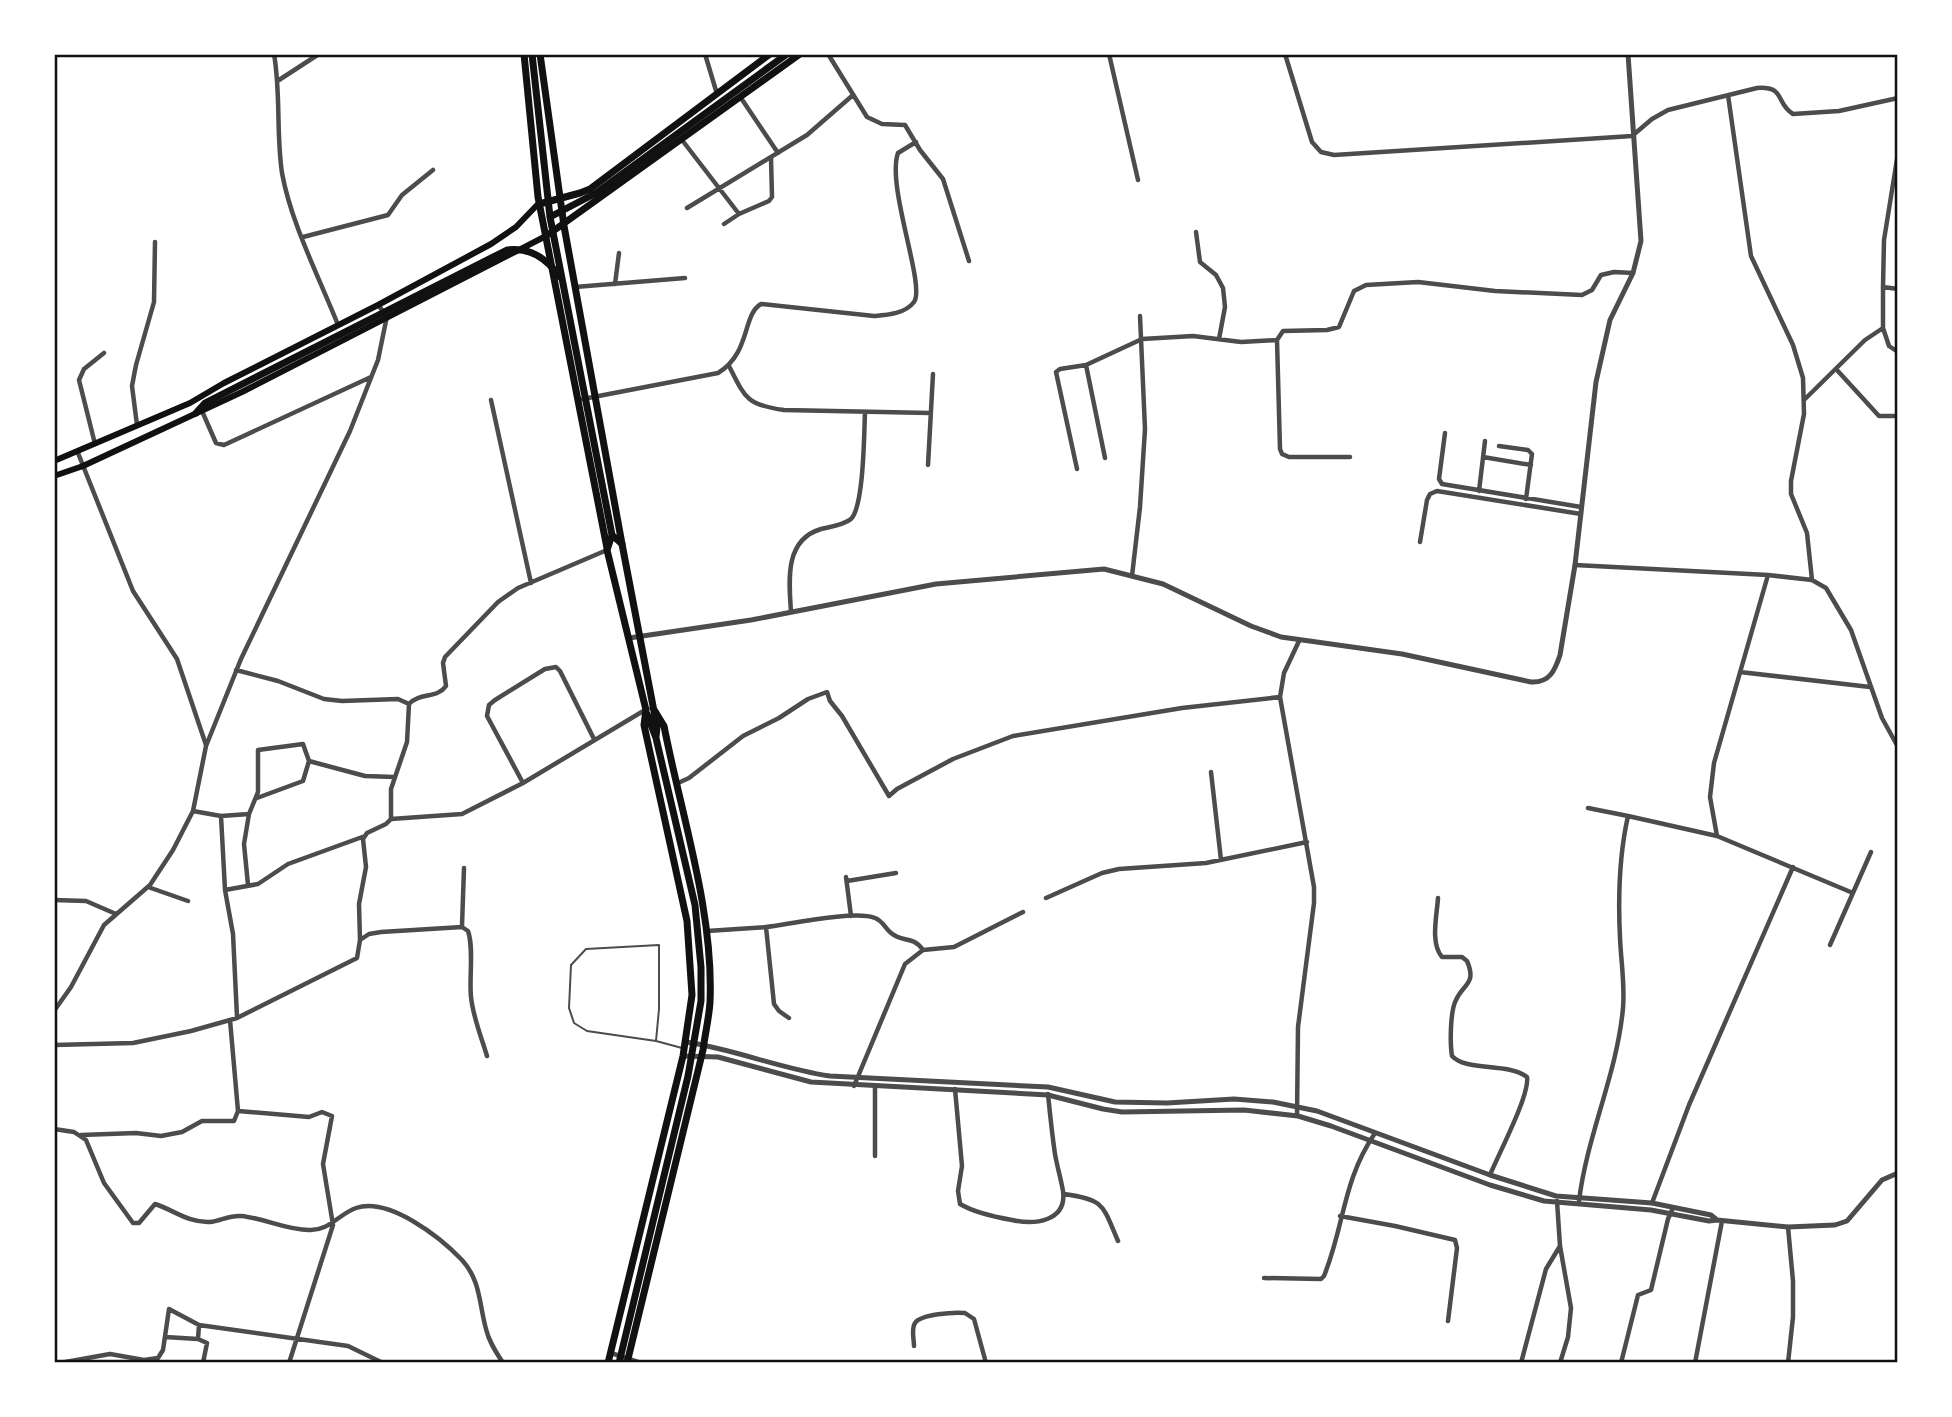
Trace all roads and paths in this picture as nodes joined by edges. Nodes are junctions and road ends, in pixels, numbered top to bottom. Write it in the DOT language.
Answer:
graph roads {
  1 [pos="275,54"];
  2 [pos="319,54"];
  3 [pos="524,54"];
  4 [pos="532,54"];
  5 [pos="540,54"];
  6 [pos="705,54"];
  7 [pos="770,54"];
  8 [pos="786,54"];
  9 [pos="800,54"];
  10 [pos="828,54"];
  11 [pos="1286,54"];
  12 [pos="1628,54"];
  13 [pos="1111,55"];
  14 [pos="279,80"];
  15 [pos="717,94"];
  16 [pos="1728,94"];
  17 [pos="853,95"];
  18 [pos="741,97"];
  19 [pos="1898,97"];
  20 [pos="1632,135"];
  21 [pos="682,139"];
  22 [pos="916,142"];
  23 [pos="778,153"];
  24 [pos="1898,153"];
  25 [pos="771,158"];
  26 [pos="433,170"];
  27 [pos="1138,180"];
  28 [pos="720,189"];
  29 [pos="560,199"];
  30 [pos="539,203"];
  31 [pos="687,208"];
  32 [pos="739,214"];
  33 [pos="551,217"];
  34 [pos="723,224"];
  35 [pos="564,226"];
  36 [pos="1196,232"];
  37 [pos="546,236"];
  38 [pos="303,237"];
  39 [pos="155,242"];
  40 [pos="619,253"];
  41 [pos="969,261"];
  42 [pos="1633,273"];
  43 [pos="685,278"];
  44 [pos="562,280"];
  45 [pos="615,284"];
  46 [pos="1883,286"];
  47 [pos="575,287"];
  48 [pos="1898,289"];
  49 [pos="378,304"];
  50 [pos="387,316"];
  51 [pos="1140,316"];
  52 [pos="338,325"];
  53 [pos="1883,328"];
  54 [pos="1142,339"];
  55 [pos="1219,339"];
  56 [pos="1277,340"];
  57 [pos="1898,352"];
  58 [pos="104,353"];
  59 [pos="729,366"];
  60 [pos="1086,366"];
  61 [pos="1836,369"];
  62 [pos="933,374"];
  63 [pos="371,377"];
  64 [pos="594,397"];
  65 [pos="578,400"];
  66 [pos="1805,400"];
  67 [pos="491,401"];
  68 [pos="201,409"];
  69 [pos="865,413"];
  70 [pos="930,413"];
  71 [pos="1898,416"];
  72 [pos="137,426"];
  73 [pos="1445,433"];
  74 [pos="1485,442"];
  75 [pos="95,445"];
  76 [pos="1499,446"];
  77 [pos="78,453"];
  78 [pos="1350,457"];
  79 [pos="1483,457"];
  80 [pos="1105,458"];
  81 [pos="54,461"];
  82 [pos="928,465"];
  83 [pos="1531,465"];
  84 [pos="83,466"];
  85 [pos="1077,469"];
  86 [pos="54,476"];
  87 [pos="1479,491"];
  88 [pos="1526,499"];
  89 [pos="1581,511"];
  90 [pos="612,534"];
  91 [pos="1420,542"];
  92 [pos="622,544"];
  93 [pos="607,549"];
  94 [pos="1575,565"];
  95 [pos="1768,575"];
  96 [pos="1132,576"];
  97 [pos="1812,580"];
  98 [pos="531,583"];
  99 [pos="791,612"];
  100 [pos="640,636"];
  101 [pos="629,638"];
  102 [pos="1300,641"];
  103 [pos="236,670"];
  104 [pos="1740,672"];
  105 [pos="1870,687"];
  106 [pos="1280,698"];
  107 [pos="409,704"];
  108 [pos="650,709"];
  109 [pos="594,739"];
  110 [pos="206,746"];
  111 [pos="1898,747"];
  112 [pos="309,761"];
  113 [pos="1211,772"];
  114 [pos="394,777"];
  115 [pos="523,783"];
  116 [pos="676,785"];
  117 [pos="256,798"];
  118 [pos="1588,808"];
  119 [pos="193,811"];
  120 [pos="249,814"];
  121 [pos="221,816"];
  122 [pos="1628,816"];
  123 [pos="391,819"];
  124 [pos="365,835"];
  125 [pos="1717,836"];
  126 [pos="1307,842"];
  127 [pos="690,849"];
  128 [pos="1871,852"];
  129 [pos="673,853"];
  130 [pos="1221,860"];
  131 [pos="1793,867"];
  132 [pos="464,868"];
  133 [pos="896,873"];
  134 [pos="248,885"];
  135 [pos="148,887"];
  136 [pos="225,890"];
  137 [pos="1853,893"];
  138 [pos="1046,898"];
  139 [pos="1438,898"];
  140 [pos="54,900"];
  141 [pos="188,901"];
  142 [pos="1023,912"];
  143 [pos="116,914"];
  144 [pos="851,916"];
  145 [pos="461,927"];
  146 [pos="766,927"];
  147 [pos="706,931"];
  148 [pos="360,940"];
  149 [pos="1830,945"];
  150 [pos="923,950"];
  151 [pos="54,1011"];
  152 [pos="237,1017"];
  153 [pos="789,1018"];
  154 [pos="230,1020"];
  155 [pos="656,1041"];
  156 [pos="54,1045"];
  157 [pos="703,1045"];
  158 [pos="684,1049"];
  159 [pos="487,1056"];
  160 [pos="701,1058"];
  161 [pos="856,1078"];
  162 [pos="954,1081"];
  163 [pos="855,1086"];
  164 [pos="875,1086"];
  165 [pos="1048,1087"];
  166 [pos="955,1088"];
  167 [pos="1048,1095"];
  168 [pos="1234,1099"];
  169 [pos="1298,1106"];
  170 [pos="1235,1110"];
  171 [pos="238,1111"];
  172 [pos="1297,1116"];
  173 [pos="54,1129"];
  174 [pos="1376,1133"];
  175 [pos="80,1135"];
  176 [pos="1370,1141"];
  177 [pos="875,1156"];
  178 [pos="1898,1173"];
  179 [pos="1490,1175"];
  180 [pos="1064,1194"];
  181 [pos="1557,1200"];
  182 [pos="1579,1202"];
  183 [pos="1652,1203"];
  184 [pos="1672,1211"];
  185 [pos="1340,1216"];
  186 [pos="1720,1220"];
  187 [pos="333,1225"];
  188 [pos="1788,1227"];
  189 [pos="1118,1241"];
  190 [pos="1560,1246"];
  191 [pos="1264,1278"];
  192 [pos="1448,1321"];
  193 [pos="200,1325"];
  194 [pos="165,1337"];
  195 [pos="296,1337"];
  196 [pos="198,1339"];
  197 [pos="914,1346"];
  198 [pos="611,1353"];
  199 [pos="159,1361"];
  200 [pos="628,1361"];
  201 [pos="60,1363"];
  202 [pos="202,1363"];
  203 [pos="289,1363"];
  204 [pos="383,1363"];
  205 [pos="503,1363"];
  206 [pos="608,1363"];
  207 [pos="619,1363"];
  208 [pos="641,1363"];
  209 [pos="986,1363"];
  210 [pos="1521,1363"];
  211 [pos="1560,1363"];
  212 [pos="1622,1363"];
  213 [pos="1695,1363"];
  214 [pos="1787,1363"];
  1 -- 14 [label="street"];
  2 -- 14 [label="street"];
  3 -- 30 [label="main road"];
  4 -- 33 [label="main road"];
  5 -- 29 [label="main road"];
  6 -- 15 [label="street"];
  7 -- 15 [label="main road"];
  8 -- 33 [label="main road"];
  9 -- 18 [label="main road"];
  10 -- 17 [label="street"];
  11 -- 20 [label="street"];
  12 -- 20 [label="street"];
  13 -- 27 [label="street"];
  14 -- 38 [label="street"];
  15 -- 29 [label="main road"];
  16 -- 19 [label="street"];
  16 -- 20 [label="street"];
  16 -- 66 [label="street"];
  17 -- 22 [label="street"];
  17 -- 23 [label="street"];
  18 -- 21 [label="main road"];
  18 -- 23 [label="street"];
  20 -- 42 [label="street"];
  21 -- 28 [label="street"];
  21 -- 35 [label="main road"];
  22 -- 41 [label="street"];
  22 -- 59 [label="street"];
  23 -- 25 [label="street"];
  24 -- 46 [label="street"];
  25 -- 28 [label="street"];
  25 -- 32 [label="street"];
  26 -- 38 [label="street"];
  28 -- 31 [label="street"];
  28 -- 32 [label="street"];
  29 -- 30 [label="main road"];
  29 -- 35 [label="main road"];
  30 -- 37 [label="main road"];
  30 -- 49 [label="main road"];
  32 -- 34 [label="street"];
  33 -- 44 [label="main road"];
  35 -- 37 [label="main road"];
  35 -- 47 [label="main road"];
  36 -- 55 [label="street"];
  37 -- 50 [label="main road"];
  37 -- 65 [label="main road"];
  38 -- 52 [label="street"];
  39 -- 72 [label="street"];
  40 -- 45 [label="street"];
  42 -- 56 [label="street"];
  42 -- 89 [label="street"];
  43 -- 45 [label="street"];
  44 -- 68 [label="main road"];
  44 -- 90 [label="main road"];
  45 -- 47 [label="street"];
  46 -- 48 [label="street"];
  46 -- 53 [label="street"];
  47 -- 64 [label="main road"];
  49 -- 50 [label="street"];
  49 -- 52 [label="main road"];
  50 -- 63 [label="street"];
  50 -- 68 [label="main road"];
  51 -- 54 [label="street"];
  52 -- 72 [label="main road"];
  53 -- 57 [label="street"];
  53 -- 61 [label="street"];
  54 -- 55 [label="street"];
  54 -- 60 [label="street"];
  54 -- 96 [label="street"];
  55 -- 56 [label="street"];
  56 -- 78 [label="street"];
  58 -- 75 [label="street"];
  59 -- 64 [label="street"];
  59 -- 69 [label="street"];
  60 -- 80 [label="street"];
  60 -- 85 [label="street"];
  61 -- 66 [label="street"];
  61 -- 71 [label="street"];
  62 -- 70 [label="street"];
  63 -- 68 [label="street"];
  63 -- 103 [label="street"];
  64 -- 65 [label="street"];
  64 -- 92 [label="main road"];
  65 -- 93 [label="main road"];
  66 -- 97 [label="street"];
  67 -- 98 [label="street"];
  68 -- 84 [label="main road"];
  69 -- 70 [label="street"];
  69 -- 99 [label="street"];
  70 -- 82 [label="street"];
  72 -- 75 [label="main road"];
  73 -- 87 [label="street"];
  74 -- 79 [label="street"];
  75 -- 77 [label="main road"];
  76 -- 83 [label="street"];
  77 -- 81 [label="main road"];
  77 -- 84 [label="street"];
  79 -- 83 [label="street"];
  79 -- 87 [label="street"];
  83 -- 88 [label="street"];
  84 -- 86 [label="main road"];
  84 -- 110 [label="street"];
  87 -- 88 [label="street"];
  88 -- 89 [label="street"];
  89 -- 91 [label="street"];
  89 -- 94 [label="street"];
  90 -- 92 [label="main road"];
  90 -- 93 [label="main road"];
  92 -- 100 [label="main road"];
  93 -- 98 [label="street"];
  93 -- 101 [label="main road"];
  94 -- 95 [label="street"];
  94 -- 102 [label="street"];
  95 -- 97 [label="street"];
  95 -- 104 [label="street"];
  96 -- 99 [label="street"];
  96 -- 102 [label="street"];
  97 -- 105 [label="street"];
  98 -- 107 [label="street"];
  99 -- 100 [label="street"];
  100 -- 101 [label="street"];
  100 -- 108 [label="main road"];
  101 -- 108 [label="main road"];
  102 -- 106 [label="street"];
  103 -- 107 [label="street"];
  103 -- 110 [label="street"];
  104 -- 105 [label="street"];
  104 -- 125 [label="street"];
  105 -- 111 [label="street"];
  106 -- 116 [label="street"];
  106 -- 126 [label="street"];
  107 -- 114 [label="street"];
  108 -- 109 [label="street"];
  108 -- 116 [label="main road"];
  108 -- 129 [label="main road"];
  108 -- 207 [label="main road"];
  109 -- 115 [label="street"];
  109 -- 115 [label="street"];
  110 -- 119 [label="street"];
  112 -- 114 [label="street"];
  112 -- 117 [label="street"];
  112 -- 117 [label="street"];
  113 -- 130 [label="street"];
  114 -- 123 [label="street"];
  115 -- 123 [label="street"];
  116 -- 127 [label="main road"];
  117 -- 120 [label="street"];
  118 -- 122 [label="street"];
  119 -- 121 [label="street"];
  119 -- 135 [label="street"];
  120 -- 121 [label="street"];
  120 -- 134 [label="street"];
  121 -- 136 [label="street"];
  122 -- 125 [label="street"];
  122 -- 182 [label="street"];
  123 -- 124 [label="street"];
  124 -- 134 [label="street"];
  124 -- 148 [label="street"];
  125 -- 131 [label="street"];
  126 -- 130 [label="street"];
  126 -- 169 [label="street"];
  127 -- 129 [label="street"];
  127 -- 147 [label="main road"];
  128 -- 137 [label="street"];
  129 -- 158 [label="main road"];
  130 -- 138 [label="street"];
  131 -- 137 [label="street"];
  131 -- 183 [label="street"];
  132 -- 145 [label="street"];
  133 -- 144 [label="street"];
  134 -- 136 [label="street"];
  135 -- 141 [label="street"];
  135 -- 143 [label="street"];
  136 -- 152 [label="street"];
  137 -- 149 [label="street"];
  139 -- 179 [label="street"];
  140 -- 143 [label="street"];
  142 -- 150 [label="street"];
  143 -- 151 [label="street"];
  144 -- 146 [label="street"];
  144 -- 150 [label="street"];
  145 -- 148 [label="street"];
  145 -- 159 [label="street"];
  146 -- 147 [label="street"];
  146 -- 153 [label="street"];
  147 -- 157 [label="main road"];
  148 -- 152 [label="street"];
  150 -- 161 [label="street"];
  152 -- 154 [label="street"];
  154 -- 156 [label="street"];
  154 -- 171 [label="street"];
  155 -- 155 [label="lane"];
  155 -- 158 [label="lane"];
  157 -- 158 [label="street"];
  157 -- 160 [label="main road"];
  157 -- 161 [label="street"];
  158 -- 160 [label="street"];
  158 -- 198 [label="main road"];
  160 -- 163 [label="street"];
  160 -- 200 [label="main road"];
  161 -- 162 [label="street"];
  161 -- 163 [label="street"];
  162 -- 165 [label="street"];
  162 -- 166 [label="street"];
  163 -- 164 [label="street"];
  164 -- 166 [label="street"];
  164 -- 177 [label="street"];
  165 -- 167 [label="street"];
  165 -- 168 [label="street"];
  166 -- 167 [label="street"];
  166 -- 180 [label="street"];
  167 -- 170 [label="street"];
  167 -- 180 [label="street"];
  168 -- 169 [label="street"];
  168 -- 170 [label="street"];
  169 -- 172 [label="street"];
  169 -- 174 [label="street"];
  170 -- 172 [label="street"];
  171 -- 175 [label="street"];
  171 -- 187 [label="street"];
  172 -- 176 [label="street"];
  173 -- 175 [label="street"];
  174 -- 176 [label="street"];
  174 -- 179 [label="street"];
  175 -- 187 [label="street"];
  176 -- 181 [label="street"];
  176 -- 185 [label="street"];
  178 -- 188 [label="street"];
  179 -- 181 [label="street"];
  180 -- 189 [label="street"];
  181 -- 182 [label="street"];
  181 -- 190 [label="street"];
  182 -- 183 [label="street"];
  182 -- 184 [label="street"];
  183 -- 184 [label="street"];
  184 -- 186 [label="street"];
  184 -- 212 [label="street"];
  185 -- 191 [label="street"];
  185 -- 192 [label="street"];
  186 -- 188 [label="street"];
  186 -- 213 [label="street"];
  187 -- 195 [label="street"];
  187 -- 205 [label="street"];
  188 -- 214 [label="street"];
  190 -- 210 [label="street"];
  190 -- 211 [label="street"];
  193 -- 194 [label="street"];
  193 -- 195 [label="street"];
  193 -- 196 [label="street"];
  194 -- 196 [label="street"];
  194 -- 199 [label="street"];
  195 -- 203 [label="street"];
  195 -- 204 [label="street"];
  196 -- 202 [label="street"];
  197 -- 209 [label="street"];
  198 -- 200 [label="street"];
  198 -- 206 [label="main road"];
  199 -- 201 [label="street"];
  200 -- 208 [label="street"];
}
